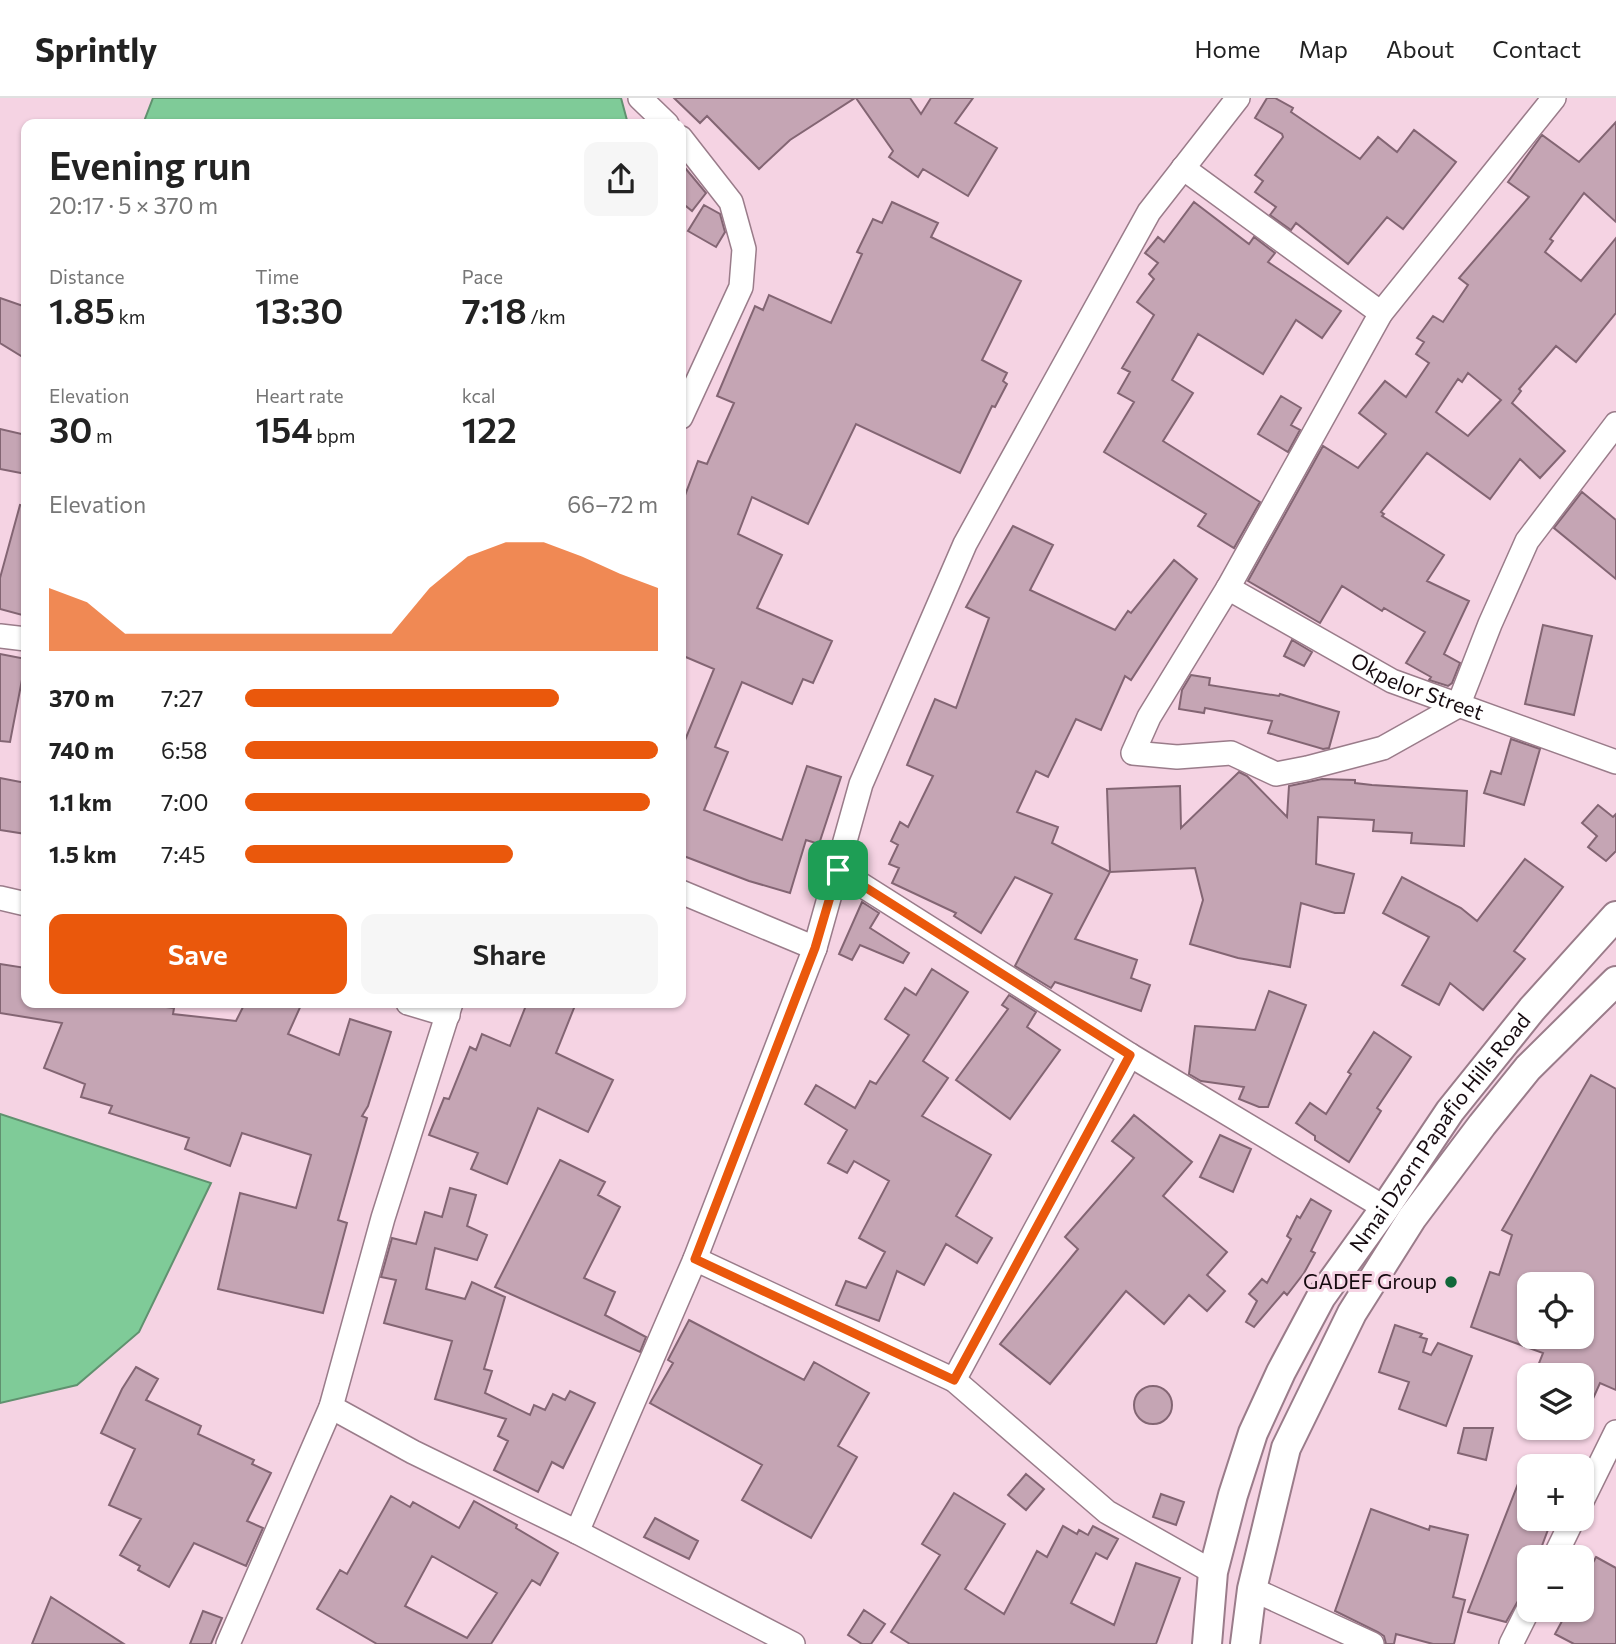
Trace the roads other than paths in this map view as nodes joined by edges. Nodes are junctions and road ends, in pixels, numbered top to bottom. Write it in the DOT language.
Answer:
graph roads {
  1 [pos="640,98"];
  2 [pos="1238,98"];
  3 [pos="1553,98"];
  4 [pos="662,119"];
  5 [pos="686,144"];
  6 [pos="1183,168"];
  7 [pos="1381,313"];
  8 [pos="686,406"];
  9 [pos="1616,424"];
  10 [pos="1228,588"];
  11 [pos="0,636"];
  12 [pos="21,638"];
  13 [pos="1458,706"];
  14 [pos="1616,762"];
  15 [pos="838,870"];
  16 [pos="686,894"];
  17 [pos="0,898"];
  18 [pos="21,903"];
  19 [pos="1616,916"];
  20 [pos="815,948"];
  21 [pos="1616,981"];
  22 [pos="449,1009"];
  23 [pos="1130,1055"];
  24 [pos="1385,1208"];
  25 [pos="695,1259"];
  26 [pos="954,1380"];
  27 [pos="331,1407"];
  28 [pos="1616,1432"];
  29 [pos="1594,1477"];
  30 [pos="577,1532"];
  31 [pos="1213,1572"];
  32 [pos="1252,1589"];
  33 [pos="1522,1622"];
  34 [pos="228,1644"];
  35 [pos="793,1644"];
  36 [pos="1207,1644"];
  37 [pos="1245,1644"];
  38 [pos="1372,1644"];
  39 [pos="1511,1644"];
  1 -- 4 [label="street"];
  2 -- 6 [label="street"];
  3 -- 7 [label="street"];
  5 -- 8 [label="street"];
  6 -- 7 [label="street"];
  6 -- 15 [label="street"];
  7 -- 10 [label="street"];
  9 -- 13 [label="street"];
  10 -- 13 [label="street, Okpelor Street"];
  10 -- 13 [label="street"];
  11 -- 12 [label="street"];
  13 -- 14 [label="street, Okpelor Street"];
  15 -- 20 [label="street"];
  15 -- 23 [label="street"];
  16 -- 20 [label="street"];
  17 -- 18 [label="street"];
  19 -- 24 [label="street, Nmai Dzorn Papafio Hills Road"];
  20 -- 25 [label="street"];
  21 -- 32 [label="street, Nmai Dzorn Papafio Hills Road"];
  22 -- 27 [label="street"];
  23 -- 24 [label="street"];
  23 -- 26 [label="street"];
  24 -- 31 [label="street, Nmai Dzorn Papafio Hills Road"];
  25 -- 26 [label="street"];
  25 -- 30 [label="street"];
  26 -- 31 [label="street"];
  27 -- 30 [label="street"];
  27 -- 34 [label="street"];
  28 -- 29 [label="street"];
  30 -- 35 [label="street"];
  31 -- 36 [label="street, Nmai Dzorn Papafio Hills Road"];
  32 -- 37 [label="street, Nmai Dzorn Papafio Hills Road"];
  32 -- 38 [label="street"];
  33 -- 39 [label="street"];
}
